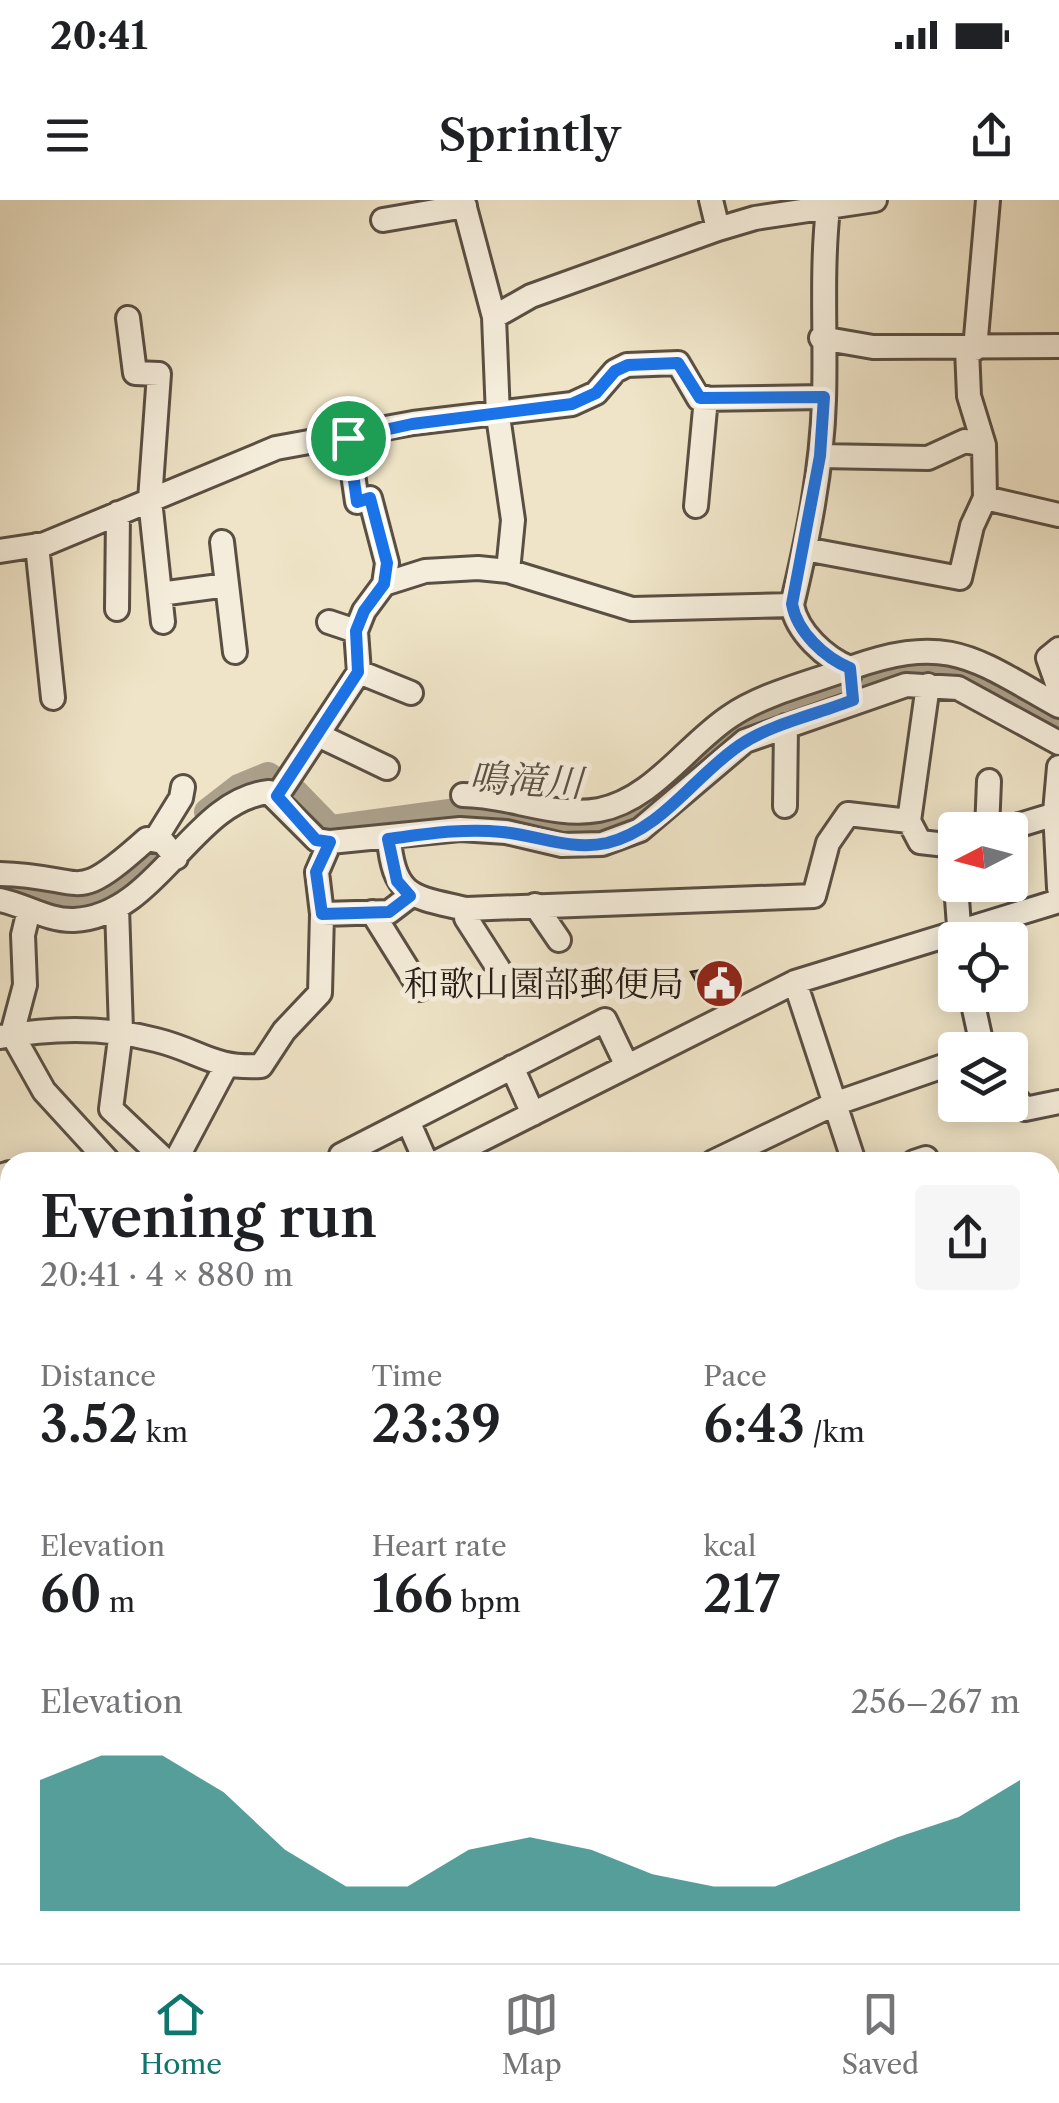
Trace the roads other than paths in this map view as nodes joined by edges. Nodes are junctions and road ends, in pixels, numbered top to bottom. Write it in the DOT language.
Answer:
graph roads {
  1 [pos="711,200"];
  2 [pos="875,200"];
  3 [pos="988,200"];
  4 [pos="464,203"];
  5 [pos="828,208"];
  6 [pos="383,220"];
  7 [pos="718,229"];
  8 [pos="494,317"];
  9 [pos="128,318"];
  10 [pos="821,338"];
  11 [pos="1059,346"];
  12 [pos="971,349"];
  13 [pos="824,397"];
  14 [pos="706,398"];
  15 [pos="498,416"];
  16 [pos="348,438"];
  17 [pos="984,446"];
  18 [pos="820,456"];
  19 [pos="986,498"];
  20 [pos="150,500"];
  21 [pos="696,506"];
  22 [pos="118,513"];
  23 [pos="1059,515"];
  24 [pos="222,542"];
  25 [pos="37,545"];
  26 [pos="805,548"];
  27 [pos="0,550"];
  28 [pos="508,571"];
  29 [pos="384,584"];
  30 [pos="227,585"];
  31 [pos="160,594"];
  32 [pos="792,604"];
  33 [pos="117,609"];
  34 [pos="163,622"];
  35 [pos="330,622"];
  36 [pos="356,631"];
  37 [pos="1059,649"];
  38 [pos="235,652"];
  39 [pos="358,672"];
  40 [pos="851,684"];
  41 [pos="928,684"];
  42 [pos="1059,689"];
  43 [pos="411,692"];
  44 [pos="54,698"];
  45 [pos="1059,706"];
  46 [pos="786,726"];
  47 [pos="318,735"];
  48 [pos="1059,743"];
  49 [pos="1059,766"];
  50 [pos="387,768"];
  51 [pos="989,781"];
  52 [pos="183,787"];
  53 [pos="283,788"];
  54 [pos="462,796"];
  55 [pos="785,806"];
  56 [pos="988,812"];
  57 [pos="1057,813"];
  58 [pos="910,821"];
  59 [pos="1028,822"];
  60 [pos="388,839"];
  61 [pos="330,842"];
  62 [pos="938,844"];
  63 [pos="167,848"];
  64 [pos="0,874"];
  65 [pos="1059,888"];
  66 [pos="410,896"];
  67 [pos="0,900"];
  68 [pos="1059,901"];
  69 [pos="534,906"];
  70 [pos="117,907"];
  71 [pos="466,909"];
  72 [pos="29,910"];
  73 [pos="372,912"];
  74 [pos="322,914"];
  75 [pos="997,922"];
  76 [pos="558,940"];
  77 [pos="938,941"];
  78 [pos="507,982"];
  79 [pos="795,982"];
  80 [pos="420,989"];
  81 [pos="121,1031"];
  82 [pos="6,1036"];
  83 [pos="627,1066"];
  84 [pos="512,1067"];
  85 [pos="225,1068"];
  86 [pos="938,1068"];
  87 [pos="1059,1102"];
  88 [pos="834,1104"];
  89 [pos="1028,1107"];
  90 [pos="533,1114"];
  91 [pos="408,1121"];
  92 [pos="100,1152"];
  93 [pos="156,1152"];
  94 [pos="181,1152"];
  95 [pos="349,1152"];
  96 [pos="422,1152"];
  97 [pos="457,1152"];
  98 [pos="747,1152"];
  99 [pos="851,1152"];
  1 -- 7 [label="street"];
  2 -- 5 [label="street"];
  3 -- 12 [label="street"];
  4 -- 6 [label="street"];
  4 -- 8 [label="street"];
  5 -- 7 [label="street"];
  5 -- 10 [label="street"];
  7 -- 8 [label="street"];
  8 -- 15 [label="street"];
  9 -- 20 [label="street"];
  10 -- 12 [label="street"];
  10 -- 13 [label="street"];
  11 -- 12 [label="street"];
  12 -- 17 [label="street"];
  13 -- 14 [label="street"];
  13 -- 18 [label="street"];
  14 -- 15 [label="street"];
  14 -- 21 [label="street"];
  15 -- 16 [label="street"];
  15 -- 28 [label="street"];
  16 -- 20 [label="street"];
  16 -- 29 [label="street"];
  17 -- 18 [label="street"];
  17 -- 19 [label="street"];
  18 -- 26 [label="street"];
  19 -- 23 [label="street"];
  19 -- 26 [label="street"];
  20 -- 22 [label="street"];
  20 -- 31 [label="street"];
  22 -- 25 [label="street"];
  22 -- 33 [label="street"];
  24 -- 30 [label="street"];
  25 -- 27 [label="street"];
  25 -- 44 [label="street"];
  26 -- 32 [label="street"];
  28 -- 29 [label="street"];
  28 -- 32 [label="street"];
  29 -- 36 [label="street"];
  30 -- 31 [label="street"];
  30 -- 38 [label="street"];
  31 -- 34 [label="street"];
  32 -- 40 [label="street"];
  35 -- 36 [label="street"];
  36 -- 39 [label="street"];
  37 -- 42 [label="street"];
  39 -- 43 [label="street"];
  39 -- 47 [label="street"];
  40 -- 41 [label="street"];
  40 -- 45 [label="street"];
  40 -- 46 [label="street"];
  40 -- 54 [label="street"];
  41 -- 48 [label="street"];
  41 -- 58 [label="street"];
  46 -- 55 [label="street"];
  46 -- 60 [label="street"];
  47 -- 50 [label="street"];
  47 -- 53 [label="street"];
  49 -- 57 [label="street"];
  51 -- 56 [label="street"];
  52 -- 63 [label="street"];
  53 -- 61 [label="street"];
  53 -- 63 [label="street"];
  57 -- 59 [label="street"];
  57 -- 65 [label="street"];
  58 -- 62 [label="street"];
  58 -- 69 [label="street"];
  60 -- 61 [label="street"];
  60 -- 66 [label="street"];
  61 -- 74 [label="street"];
  63 -- 64 [label="street"];
  63 -- 70 [label="street"];
  66 -- 71 [label="street"];
  66 -- 73 [label="street"];
  67 -- 72 [label="street"];
  68 -- 75 [label="street"];
  69 -- 71 [label="street"];
  69 -- 76 [label="street"];
  70 -- 72 [label="street"];
  70 -- 81 [label="street"];
  71 -- 78 [label="street"];
  72 -- 82 [label="street"];
  73 -- 74 [label="street"];
  73 -- 80 [label="street"];
  74 -- 85 [label="street"];
  77 -- 79 [label="street"];
  79 -- 83 [label="street"];
  79 -- 88 [label="street"];
  81 -- 82 [label="street"];
  81 -- 85 [label="street"];
  81 -- 93 [label="street"];
  82 -- 92 [label="street"];
  83 -- 84 [label="street"];
  83 -- 90 [label="street"];
  84 -- 90 [label="street"];
  84 -- 91 [label="street"];
  85 -- 94 [label="street"];
  86 -- 88 [label="street"];
  87 -- 89 [label="street"];
  88 -- 98 [label="street"];
  88 -- 99 [label="street"];
  90 -- 97 [label="street"];
  91 -- 95 [label="street"];
  91 -- 96 [label="street"];
}
